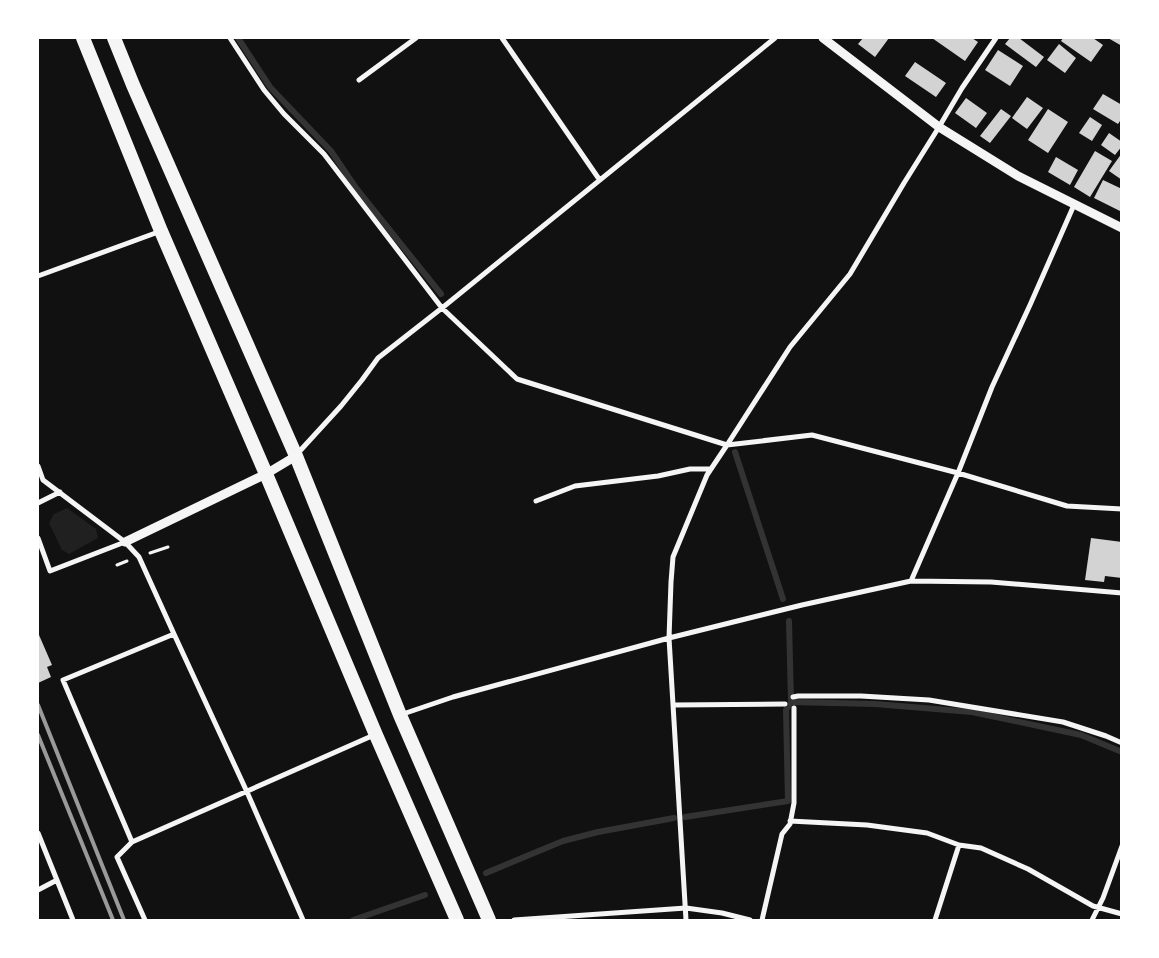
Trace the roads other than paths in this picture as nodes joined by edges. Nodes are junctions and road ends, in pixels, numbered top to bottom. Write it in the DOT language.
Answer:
graph roads {
  1 [pos="83,38"];
  2 [pos="114,38"];
  3 [pos="230,38"];
  4 [pos="416,38"];
  5 [pos="502,38"];
  6 [pos="775,38"];
  7 [pos="823,38"];
  8 [pos="996,38"];
  9 [pos="360,80"];
  10 [pos="939,127"];
  11 [pos="599,179"];
  12 [pos="1074,205"];
  13 [pos="1122,228"];
  14 [pos="161,231"];
  15 [pos="38,276"];
  16 [pos="442,308"];
  17 [pos="727,445"];
  18 [pos="296,456"];
  19 [pos="38,466"];
  20 [pos="711,469"];
  21 [pos="958,473"];
  22 [pos="266,474"];
  23 [pos="60,492"];
  24 [pos="536,501"];
  25 [pos="38,503"];
  26 [pos="1122,509"];
  27 [pos="38,538"];
  28 [pos="125,542"];
  29 [pos="911,581"];
  30 [pos="1122,593"];
  31 [pos="174,634"];
  32 [pos="669,638"];
  33 [pos="793,697"];
  34 [pos="785,704"];
  35 [pos="673,705"];
  36 [pos="794,708"];
  37 [pos="400,715"];
  38 [pos="376,735"];
  39 [pos="1122,743"];
  40 [pos="248,792"];
  41 [pos="790,821"];
  42 [pos="38,833"];
  43 [pos="132,842"];
  44 [pos="960,845"];
  45 [pos="1122,846"];
  46 [pos="57,880"];
  47 [pos="38,890"];
  48 [pos="1099,907"];
  49 [pos="686,908"];
  50 [pos="1122,914"];
  51 [pos="73,920"];
  52 [pos="145,920"];
  53 [pos="303,920"];
  54 [pos="456,920"];
  55 [pos="489,920"];
  56 [pos="514,920"];
  57 [pos="686,920"];
  58 [pos="750,920"];
  59 [pos="762,920"];
  60 [pos="935,920"];
  61 [pos="1092,920"];
  1 -- 14 [label="highway"];
  2 -- 18 [label="highway"];
  3 -- 16 [label="street"];
  4 -- 9 [label="street"];
  5 -- 11 [label="street"];
  6 -- 11 [label="street"];
  7 -- 10 [label="street"];
  8 -- 10 [label="street"];
  10 -- 12 [label="street"];
  10 -- 17 [label="street"];
  11 -- 16 [label="street"];
  12 -- 13 [label="street"];
  12 -- 21 [label="street"];
  14 -- 15 [label="street"];
  14 -- 22 [label="highway"];
  16 -- 17 [label="street"];
  16 -- 18 [label="street"];
  17 -- 20 [label="street"];
  17 -- 21 [label="street"];
  18 -- 22 [label="street"];
  18 -- 37 [label="highway"];
  19 -- 23 [label="street"];
  20 -- 24 [label="street"];
  20 -- 32 [label="street"];
  21 -- 26 [label="street"];
  21 -- 29 [label="street"];
  22 -- 28 [label="street"];
  22 -- 38 [label="highway"];
  23 -- 25 [label="street"];
  23 -- 28 [label="street"];
  27 -- 28 [label="street"];
  28 -- 31 [label="street"];
  29 -- 30 [label="street"];
  29 -- 32 [label="street"];
  31 -- 40 [label="street"];
  31 -- 43 [label="street"];
  32 -- 35 [label="street"];
  32 -- 37 [label="street"];
  33 -- 39 [label="street"];
  34 -- 35 [label="street"];
  35 -- 49 [label="street"];
  36 -- 41 [label="street"];
  37 -- 55 [label="highway"];
  38 -- 40 [label="street"];
  38 -- 54 [label="highway"];
  40 -- 43 [label="street"];
  40 -- 53 [label="street"];
  41 -- 44 [label="street"];
  41 -- 59 [label="street"];
  42 -- 46 [label="street"];
  43 -- 52 [label="street"];
  44 -- 48 [label="street"];
  44 -- 60 [label="street"];
  45 -- 48 [label="street"];
  46 -- 47 [label="street"];
  46 -- 51 [label="street"];
  48 -- 50 [label="street"];
  48 -- 61 [label="street"];
  49 -- 56 [label="street"];
  49 -- 57 [label="street"];
  49 -- 58 [label="street"];
}
